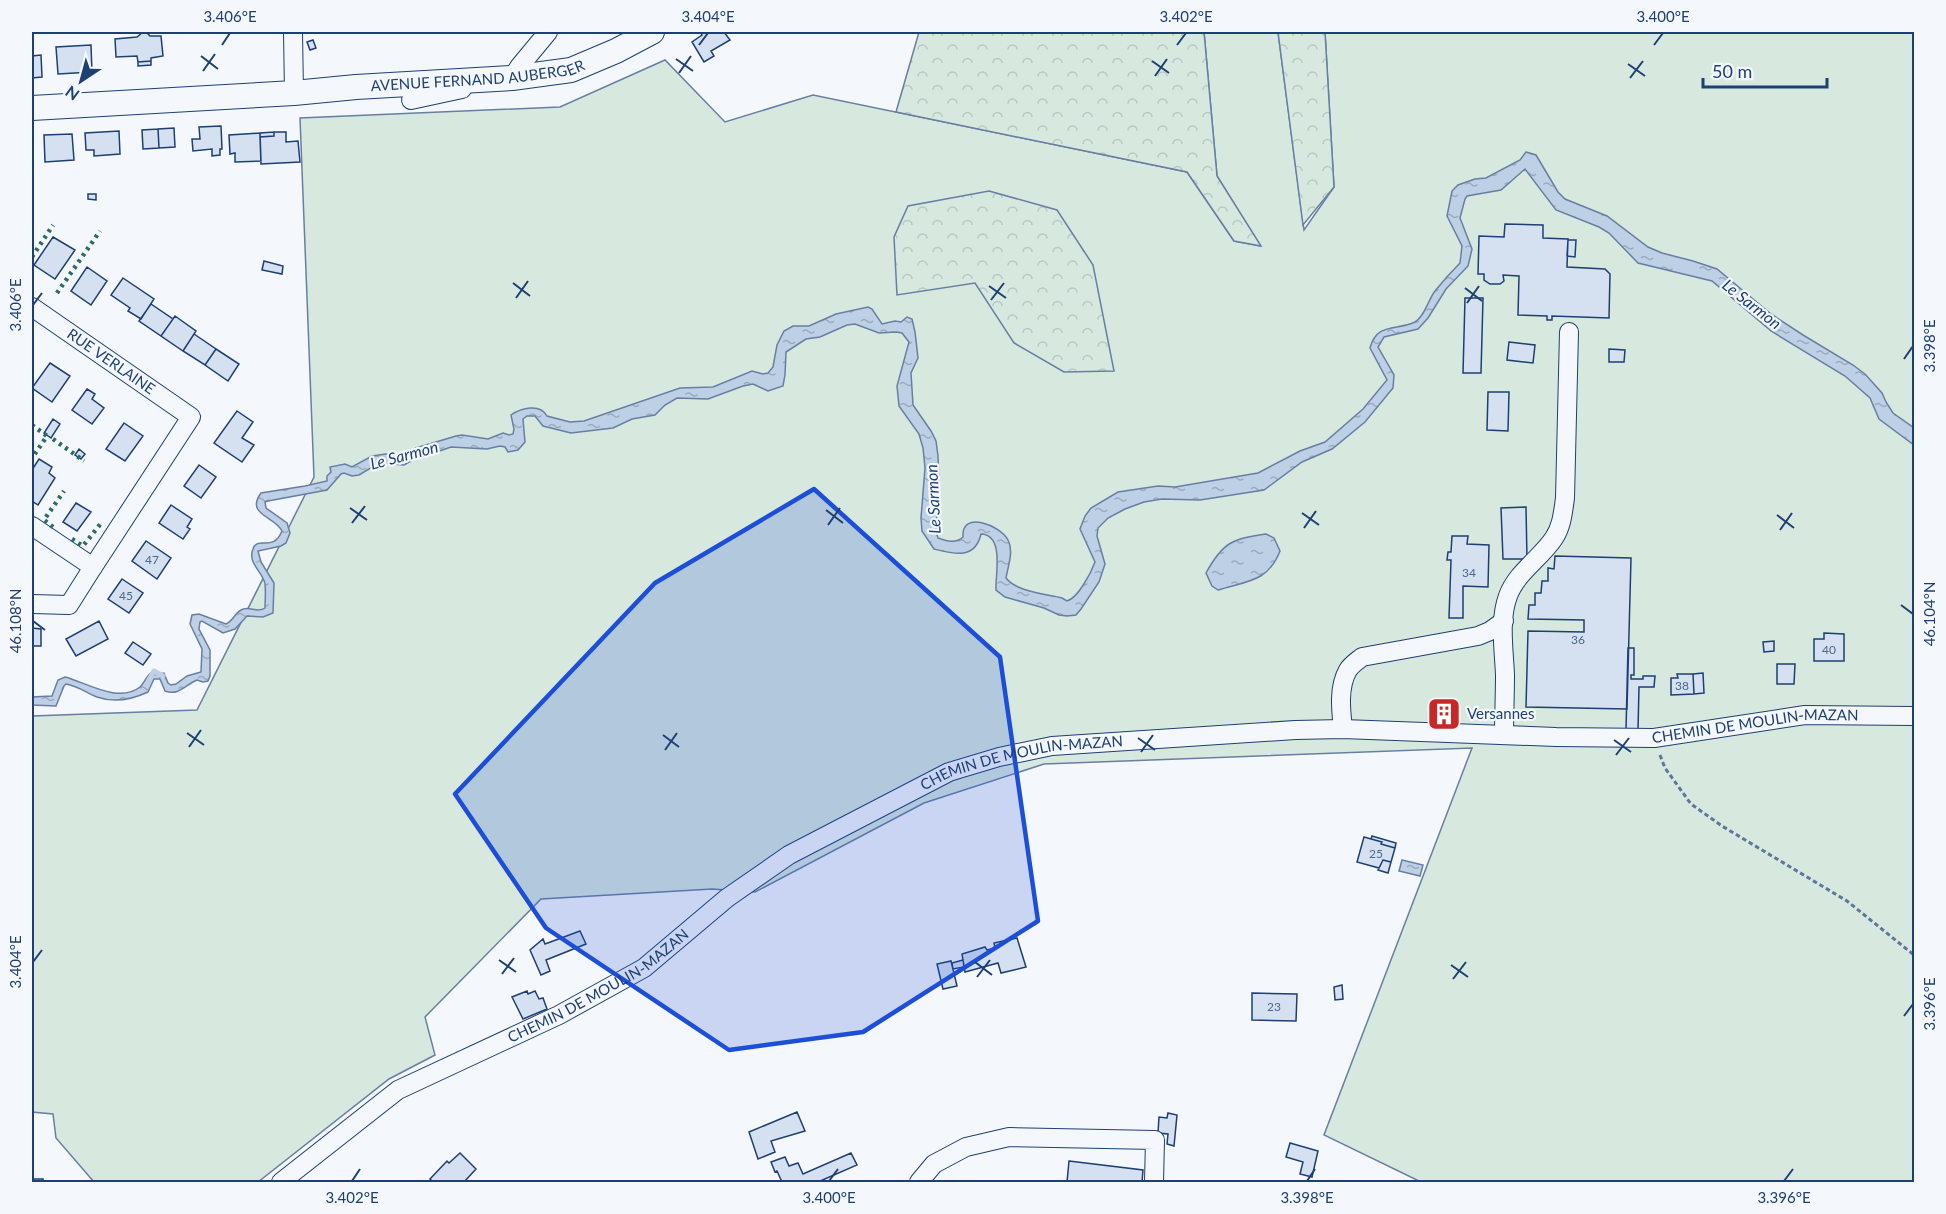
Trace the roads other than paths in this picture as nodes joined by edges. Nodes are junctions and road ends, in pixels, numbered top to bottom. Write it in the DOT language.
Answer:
graph roads {
  1 [pos="293,32"];
  2 [pos="548,32"];
  3 [pos="652,32"];
  4 [pos="666,32"];
  5 [pos="512,78"];
  6 [pos="294,93"];
  7 [pos="411,100"];
  8 [pos="32,108"];
  9 [pos="32,307"];
  10 [pos="1569,332"];
  11 [pos="32,526"];
  12 [pos="93,567"];
  13 [pos="32,604"];
  14 [pos="1504,621"];
  15 [pos="1914,716"];
  16 [pos="1342,729"];
  17 [pos="1504,735"];
  18 [pos="281,1182"];
  19 [pos="919,1182"];
  20 [pos="1154,1182"];
  1 -- 6 [label="street"];
  2 -- 5 [label="street"];
  3 -- 5 [label="main road, AVENUE FERNAND AUBERGER"];
  4 -- 7 [label="main road, AVENUE FERNAND AUBERGER"];
  5 -- 6 [label="main road, AVENUE FERNAND AUBERGER"];
  5 -- 7 [label="street"];
  6 -- 7 [label="main road, AVENUE FERNAND AUBERGER"];
  6 -- 8 [label="main road, AVENUE FERNAND AUBERGER"];
  9 -- 12 [label="street, RUE VERLAINE"];
  10 -- 14 [label="street"];
  11 -- 12 [label="street"];
  12 -- 13 [label="street"];
  14 -- 16 [label="street"];
  14 -- 17 [label="street"];
  15 -- 17 [label="street, CHEMIN DE MOULIN-MAZAN"];
  16 -- 17 [label="street, CHEMIN DE MOULIN-MAZAN"];
  16 -- 18 [label="street, CHEMIN DE MOULIN-MAZAN"];
  19 -- 20 [label="street"];
}
